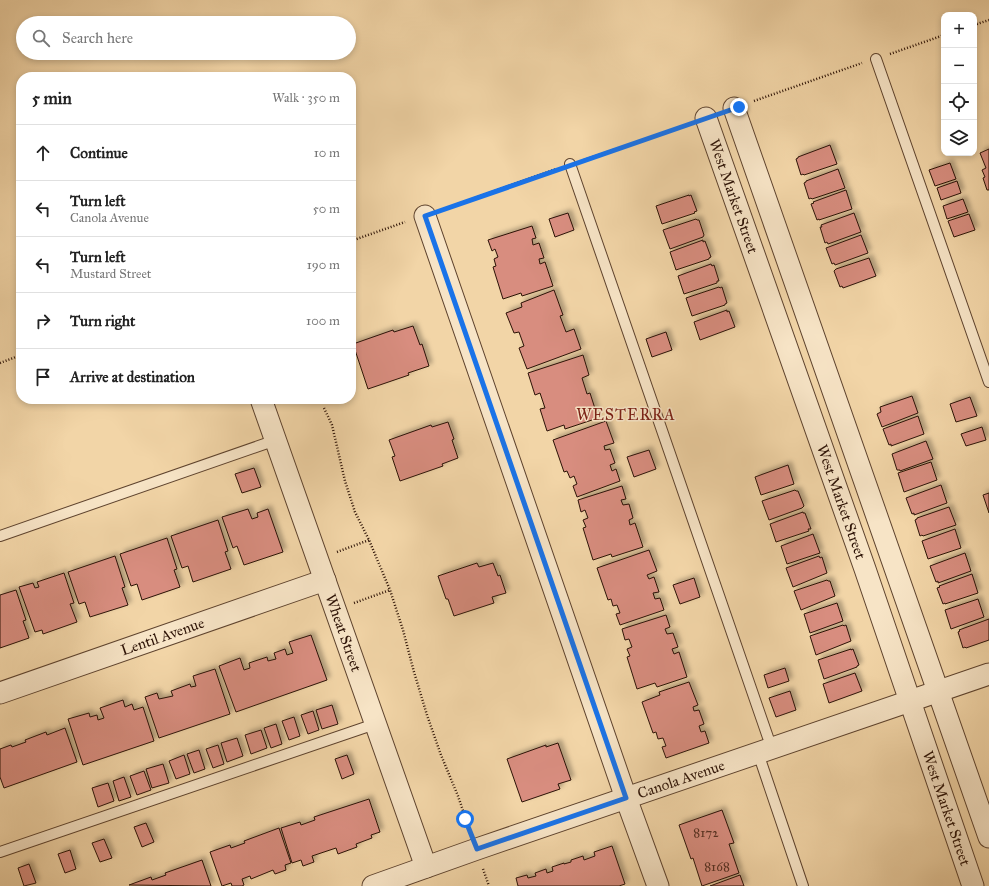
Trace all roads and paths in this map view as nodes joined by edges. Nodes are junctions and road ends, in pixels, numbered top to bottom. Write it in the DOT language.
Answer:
graph roads {
  1 [pos="989,20"];
  2 [pos="977,24"];
  3 [pos="941,36"];
  4 [pos="876,59"];
  5 [pos="734,108"];
  6 [pos="706,118"];
  7 [pos="570,164"];
  8 [pos="425,216"];
  9 [pos="356,240"];
  10 [pos="16,358"];
  11 [pos="0,363"];
  12 [pos="989,382"];
  13 [pos="263,404"];
  14 [pos="324,408"];
  15 [pos="276,440"];
  16 [pos="0,536"];
  17 [pos="369,540"];
  18 [pos="325,580"];
  19 [pos="390,590"];
  20 [pos="353,604"];
  21 [pos="989,674"];
  22 [pos="938,692"];
  23 [pos="0,693"];
  24 [pos="911,701"];
  25 [pos="375,724"];
  26 [pos="765,751"];
  27 [pos="626,798"];
  28 [pos="989,837"];
  29 [pos="477,849"];
  30 [pos="0,852"];
  31 [pos="426,867"];
  32 [pos="373,886"];
  33 [pos="488,886"];
  34 [pos="658,886"];
  35 [pos="803,886"];
  36 [pos="973,886"];
  1 -- 2 [label="path"];
  3 -- 4 [label="path"];
  4 -- 5 [label="path"];
  4 -- 12 [label="lane"];
  5 -- 22 [label="street, West Market Street"];
  6 -- 7 [label="path"];
  6 -- 24 [label="street, West Market Street"];
  7 -- 8 [label="path"];
  7 -- 26 [label="lane"];
  8 -- 9 [label="path"];
  8 -- 27 [label="street"];
  10 -- 11 [label="path"];
  13 -- 15 [label="street, Wheat Street"];
  14 -- 17 [label="path"];
  15 -- 16 [label="lane"];
  15 -- 18 [label="street, Wheat Street"];
  17 -- 18 [label="path"];
  17 -- 19 [label="path"];
  18 -- 23 [label="street, Lentil Avenue"];
  18 -- 25 [label="street, Wheat Street"];
  19 -- 20 [label="path"];
  19 -- 29 [label="path"];
  21 -- 22 [label="street, Canola Avenue"];
  22 -- 24 [label="street, Canola Avenue"];
  22 -- 28 [label="street, West Market Street"];
  24 -- 26 [label="street, Canola Avenue"];
  24 -- 36 [label="street, West Market Street"];
  25 -- 30 [label="lane"];
  25 -- 31 [label="street, Wheat Street"];
  26 -- 27 [label="street, Canola Avenue"];
  26 -- 35 [label="lane"];
  27 -- 29 [label="street, Canola Avenue"];
  27 -- 34 [label="street"];
  29 -- 31 [label="street, Canola Avenue"];
  29 -- 33 [label="path"];
  31 -- 32 [label="street, Canola Avenue"];
}
